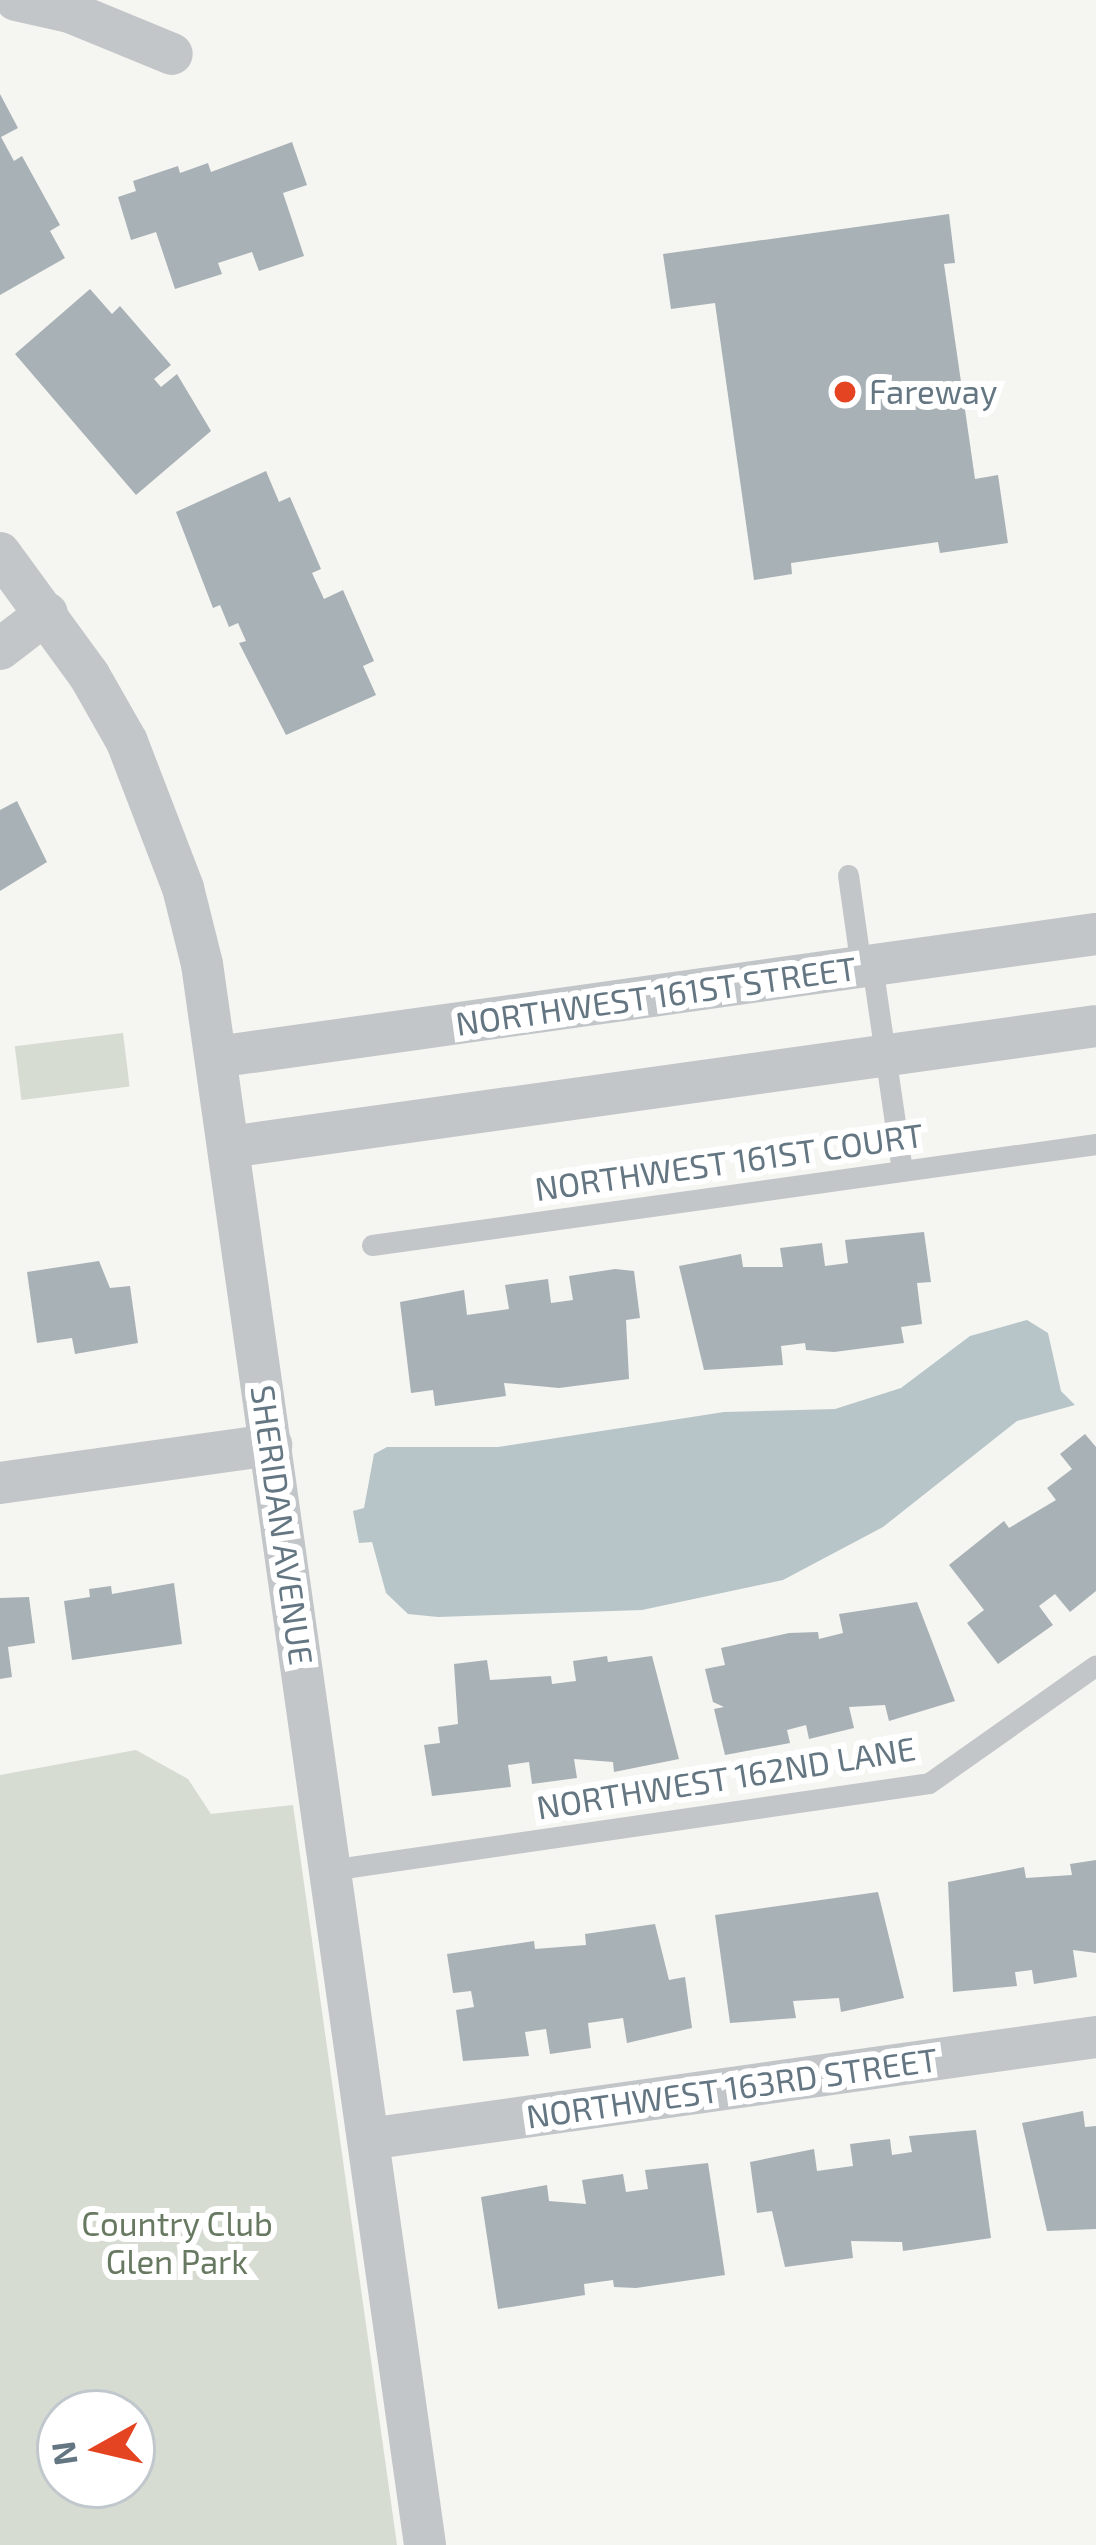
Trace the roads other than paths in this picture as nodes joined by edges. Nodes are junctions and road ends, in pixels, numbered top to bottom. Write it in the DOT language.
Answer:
graph roads {
  1 [pos="16,0"];
  2 [pos="172,54"];
  3 [pos="0,553"];
  4 [pos="46,613"];
  5 [pos="0,649"];
  6 [pos="848,875"];
  7 [pos="1096,934"];
  8 [pos="867,966"];
  9 [pos="1096,1026"];
  10 [pos="885,1055"];
  11 [pos="216,1057"];
  12 [pos="1096,1144"];
  13 [pos="229,1147"];
  14 [pos="902,1171"];
  15 [pos="372,1245"];
  16 [pos="271,1445"];
  17 [pos="0,1483"];
  18 [pos="1096,1665"];
  19 [pos="330,1870"];
  20 [pos="1096,2037"];
  21 [pos="368,2139"];
  22 [pos="425,2545"];
  1 -- 2 [label="street"];
  3 -- 4 [label="street, SHERIDAN AVENUE"];
  4 -- 5 [label="street"];
  4 -- 11 [label="street, SHERIDAN AVENUE"];
  6 -- 8 [label="lane"];
  7 -- 8 [label="street, NORTHWEST 161ST STREET"];
  8 -- 10 [label="lane"];
  8 -- 11 [label="street, NORTHWEST 161ST STREET"];
  9 -- 10 [label="street"];
  10 -- 13 [label="street"];
  10 -- 14 [label="lane"];
  11 -- 13 [label="street, SHERIDAN AVENUE"];
  12 -- 14 [label="lane, NORTHWEST 161ST COURT"];
  13 -- 16 [label="street, SHERIDAN AVENUE"];
  14 -- 15 [label="lane, NORTHWEST 161ST COURT"];
  16 -- 17 [label="street"];
  16 -- 19 [label="street, SHERIDAN AVENUE"];
  18 -- 19 [label="lane, NORTHWEST 162ND LANE"];
  19 -- 21 [label="street, SHERIDAN AVENUE"];
  20 -- 21 [label="street, NORTHWEST 163RD STREET"];
  21 -- 22 [label="street, SHERIDAN AVENUE"];
}
